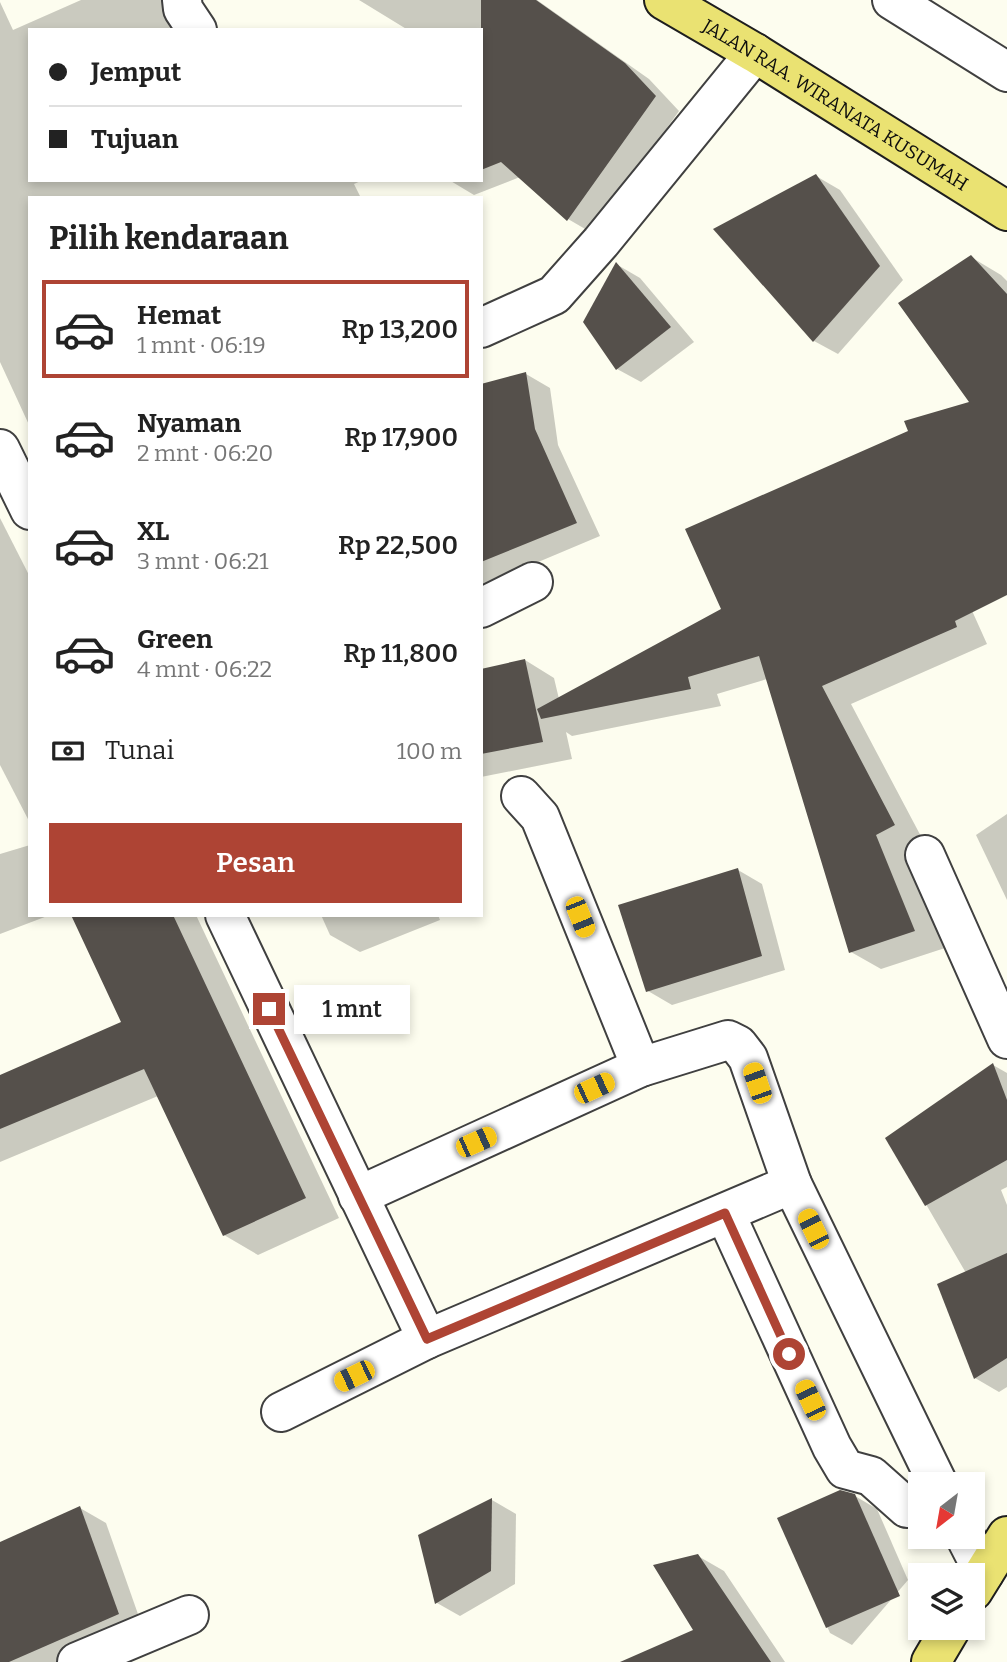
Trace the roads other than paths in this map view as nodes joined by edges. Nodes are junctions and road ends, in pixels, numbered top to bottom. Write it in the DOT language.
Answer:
graph roads {
  1 [pos="182,0"];
  2 [pos="664,0"];
  3 [pos="892,0"];
  4 [pos="196,28"];
  5 [pos="755,53"];
  6 [pos="1007,72"];
  7 [pos="1007,211"];
  8 [pos="483,327"];
  9 [pos="0,449"];
  10 [pos="28,506"];
  11 [pos="533,582"];
  12 [pos="483,607"];
  13 [pos="521,796"];
  14 [pos="925,855"];
  15 [pos="226,917"];
  16 [pos="1007,1040"];
  17 [pos="641,1067"];
  18 [pos="792,1184"];
  19 [pos="358,1196"];
  20 [pos="725,1213"];
  21 [pos="427,1339"];
  22 [pos="281,1412"];
  23 [pos="932,1472"];
  24 [pos="908,1508"];
  25 [pos="1007,1536"];
  26 [pos="985,1571"];
  27 [pos="188,1615"];
  28 [pos="944,1640"];
  29 [pos="77,1662"];
  30 [pos="930,1662"];
  1 -- 4 [label="street"];
  2 -- 5 [label="main road, JALAN RAA. WIRANATA KUSUMAH"];
  3 -- 6 [label="street"];
  5 -- 7 [label="main road, JALAN RAA. WIRANATA KUSUMAH"];
  5 -- 8 [label="street"];
  9 -- 10 [label="street"];
  11 -- 12 [label="street"];
  13 -- 17 [label="street"];
  14 -- 16 [label="street"];
  15 -- 19 [label="street"];
  17 -- 18 [label="street"];
  17 -- 19 [label="street"];
  18 -- 20 [label="street"];
  18 -- 23 [label="street"];
  19 -- 21 [label="street"];
  20 -- 21 [label="street"];
  20 -- 24 [label="street"];
  21 -- 22 [label="street"];
  25 -- 26 [label="main road"];
  27 -- 29 [label="street"];
  28 -- 30 [label="main road"];
}
